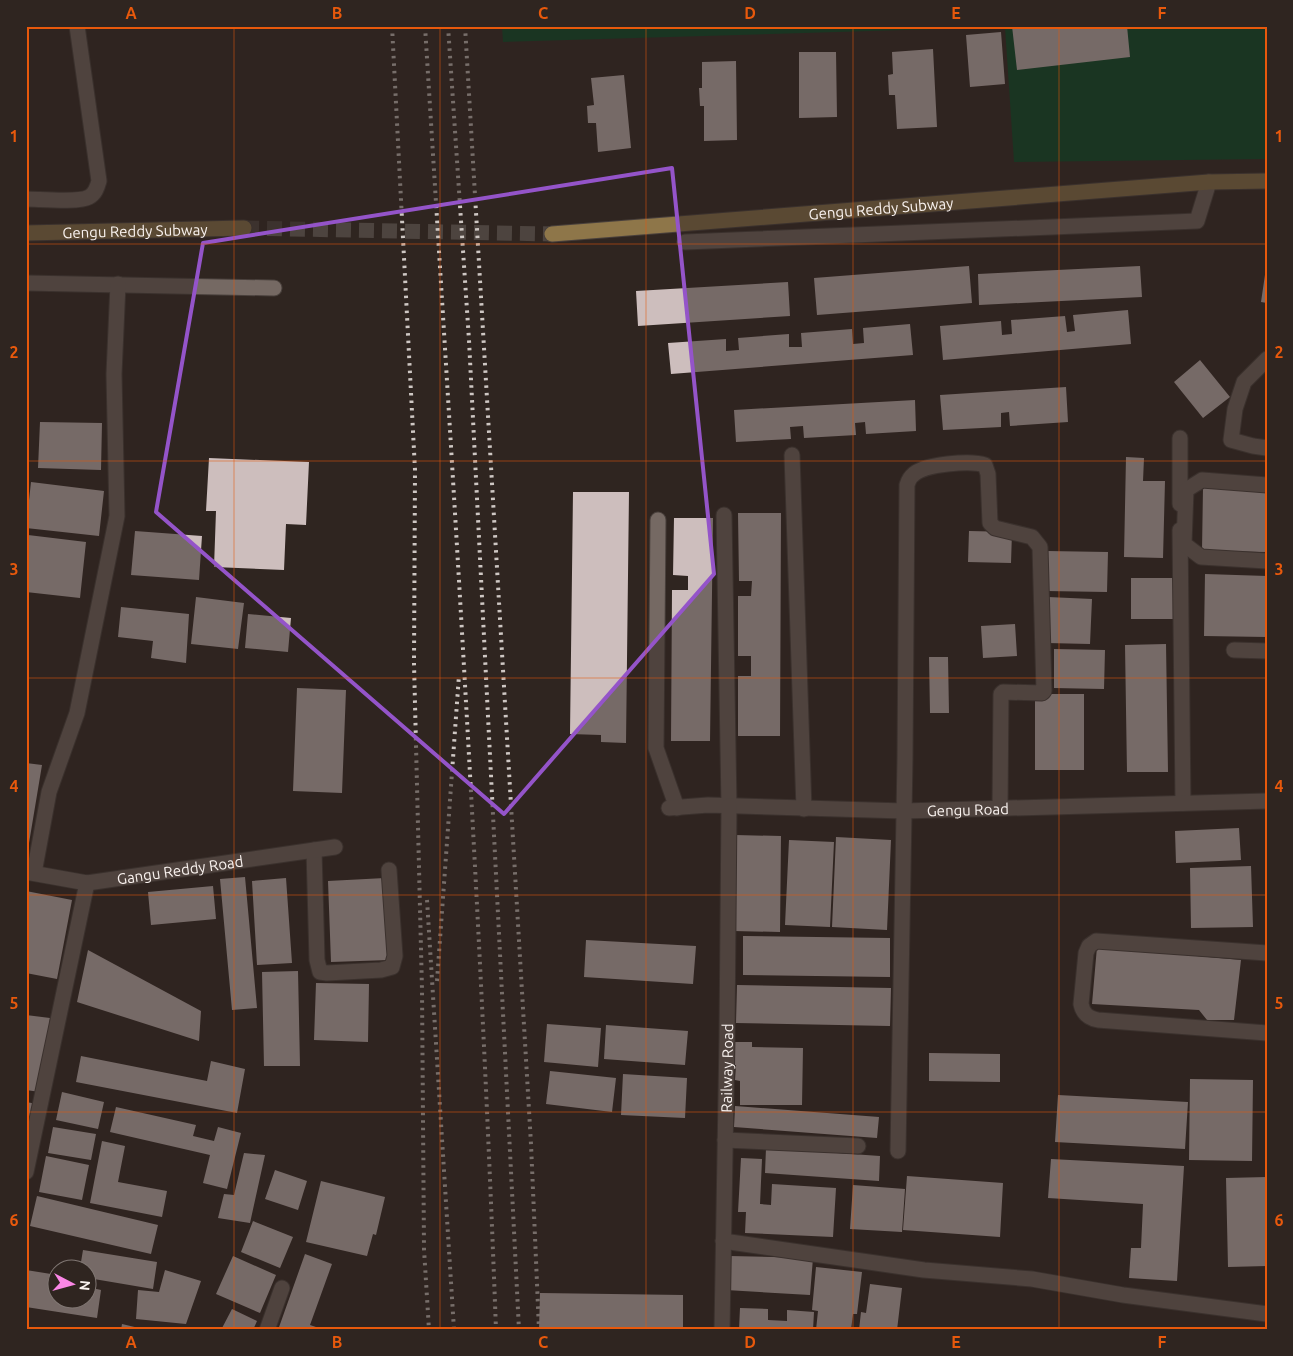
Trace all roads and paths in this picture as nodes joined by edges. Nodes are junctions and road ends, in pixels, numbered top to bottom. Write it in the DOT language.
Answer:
graph roads {
  1 [pos="78,26"];
  2 [pos="1267,181"];
  3 [pos="1209,182"];
  4 [pos="26,199"];
  5 [pos="244,228"];
  6 [pos="26,233"];
  7 [pos="552,234"];
  8 [pos="685,242"];
  9 [pos="26,283"];
  10 [pos="118,284"];
  11 [pos="274,288"];
  12 [pos="1267,359"];
  13 [pos="1180,438"];
  14 [pos="1267,448"];
  15 [pos="792,455"];
  16 [pos="1267,485"];
  17 [pos="724,515"];
  18 [pos="658,520"];
  19 [pos="1267,561"];
  20 [pos="1234,650"];
  21 [pos="1267,651"];
  22 [pos="1267,801"];
  23 [pos="1183,803"];
  24 [pos="729,806"];
  25 [pos="1000,808"];
  26 [pos="804,809"];
  27 [pos="904,811"];
  28 [pos="335,847"];
  29 [pos="314,850"];
  30 [pos="388,870"];
  31 [pos="30,873"];
  32 [pos="88,884"];
  33 [pos="1267,953"];
  34 [pos="1266,1030"];
  35 [pos="725,1140"];
  36 [pos="858,1146"];
  37 [pos="898,1151"];
  38 [pos="26,1172"];
  39 [pos="723,1241"];
  40 [pos="282,1288"];
  41 [pos="1267,1314"];
  42 [pos="267,1330"];
  43 [pos="722,1330"];
  1 -- 4 [label="street"];
  2 -- 3 [label="main road, Gengu Reddy Subway"];
  3 -- 7 [label="main road, Gengu Reddy Subway"];
  3 -- 8 [label="street"];
  5 -- 6 [label="main road, Gengu Reddy Subway"];
  9 -- 10 [label="street"];
  10 -- 11 [label="street"];
  10 -- 31 [label="street"];
  12 -- 14 [label="street"];
  13 -- 23 [label="street"];
  15 -- 26 [label="street"];
  16 -- 19 [label="street"];
  17 -- 24 [label="street, Railway Road"];
  18 -- 24 [label="street, Gengu Road"];
  20 -- 21 [label="street"];
  22 -- 23 [label="street, Gengu Road"];
  23 -- 25 [label="street, Gengu Road"];
  24 -- 26 [label="street, Gengu Road"];
  24 -- 35 [label="street, Railway Road"];
  25 -- 27 [label="street, Gengu Road"];
  25 -- 27 [label="street"];
  26 -- 27 [label="street, Gengu Road"];
  27 -- 37 [label="street"];
  28 -- 29 [label="street, Gangu Reddy Road"];
  29 -- 30 [label="street"];
  29 -- 32 [label="street, Gangu Reddy Road"];
  31 -- 32 [label="street, Gangu Reddy Road"];
  32 -- 38 [label="street"];
  33 -- 34 [label="street"];
  35 -- 36 [label="street"];
  35 -- 39 [label="street, Railway Road"];
  39 -- 41 [label="street"];
  39 -- 43 [label="street, Railway Road"];
  40 -- 42 [label="street"];
}
